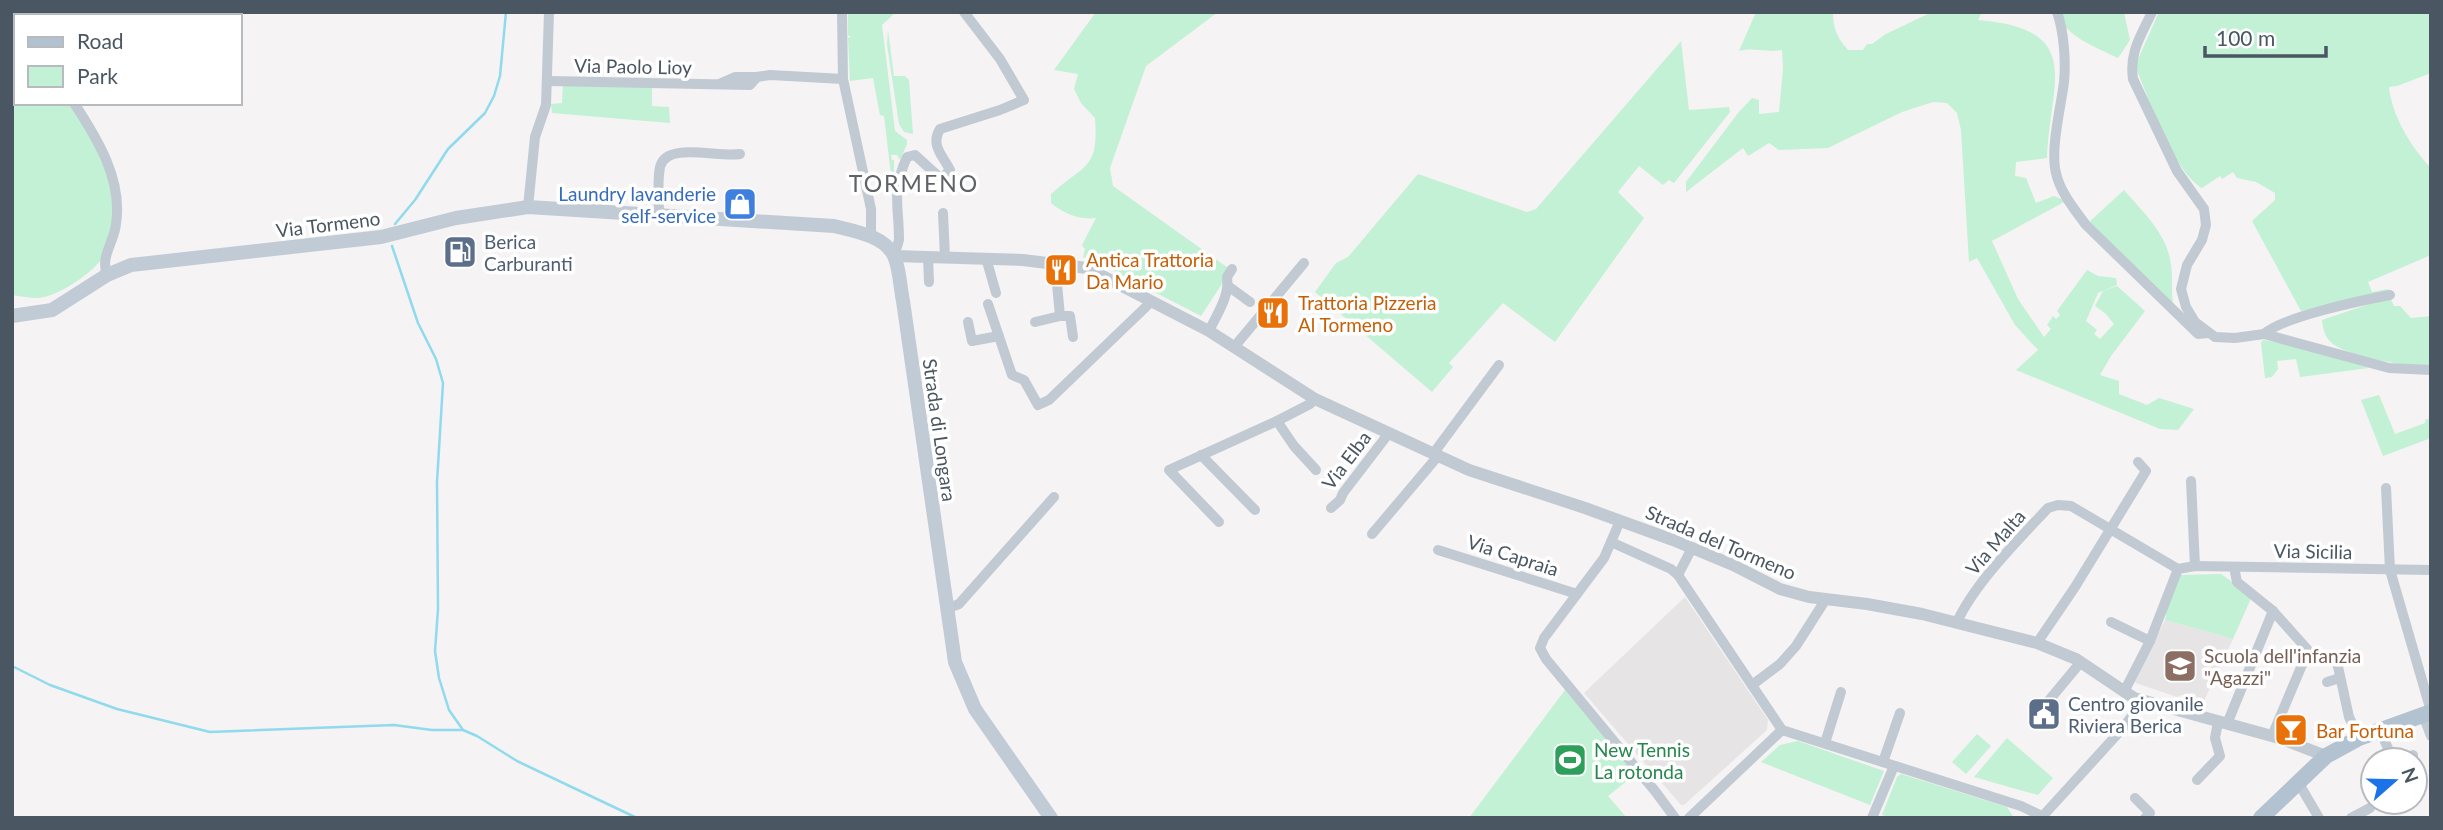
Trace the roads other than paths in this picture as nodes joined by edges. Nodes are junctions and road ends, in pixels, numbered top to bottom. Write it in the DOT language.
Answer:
graph roads {
  1 [pos="549,12"];
  2 [pos="842,12"];
  3 [pos="964,12"];
  4 [pos="2057,12"];
  5 [pos="2152,12"];
  6 [pos="843,79"];
  7 [pos="548,81"];
  8 [pos="75,105"];
  9 [pos="740,154"];
  10 [pos="528,207"];
  11 [pos="943,213"];
  12 [pos="659,216"];
  13 [pos="870,237"];
  14 [pos="893,254"];
  15 [pos="928,257"];
  16 [pos="945,257"];
  17 [pos="986,258"];
  18 [pos="1055,263"];
  19 [pos="1304,263"];
  20 [pos="1232,269"];
  21 [pos="107,275"];
  22 [pos="929,282"];
  23 [pos="1228,286"];
  24 [pos="996,293"];
  25 [pos="2390,295"];
  26 [pos="1152,301"];
  27 [pos="1250,302"];
  28 [pos="988,304"];
  29 [pos="12,316"];
  30 [pos="1060,316"];
  31 [pos="968,322"];
  32 [pos="1035,322"];
  33 [pos="1209,331"];
  34 [pos="2208,333"];
  35 [pos="2264,334"];
  36 [pos="999,336"];
  37 [pos="1073,337"];
  38 [pos="1235,346"];
  39 [pos="1499,365"];
  40 [pos="2431,370"];
  41 [pos="1315,399"];
  42 [pos="1277,421"];
  43 [pos="1389,433"];
  44 [pos="1201,455"];
  45 [pos="1436,455"];
  46 [pos="2137,462"];
  47 [pos="1316,470"];
  48 [pos="2191,481"];
  49 [pos="2386,488"];
  50 [pos="1054,497"];
  51 [pos="1331,508"];
  52 [pos="1255,510"];
  53 [pos="1620,521"];
  54 [pos="1219,522"];
  55 [pos="2110,528"];
  56 [pos="1372,534"];
  57 [pos="1611,542"];
  58 [pos="1692,548"];
  59 [pos="1438,550"];
  60 [pos="2195,566"];
  61 [pos="2234,567"];
  62 [pos="2178,569"];
  63 [pos="2390,570"];
  64 [pos="2431,570"];
  65 [pos="1678,575"];
  66 [pos="1577,594"];
  67 [pos="1826,599"];
  68 [pos="946,609"];
  69 [pos="2273,611"];
  70 [pos="1957,622"];
  71 [pos="2111,622"];
  72 [pos="2150,641"];
  73 [pos="2037,643"];
  74 [pos="2346,658"];
  75 [pos="2080,663"];
  76 [pos="2340,678"];
  77 [pos="2327,682"];
  78 [pos="1752,685"];
  79 [pos="1841,692"];
  80 [pos="2123,692"];
  81 [pos="2143,701"];
  82 [pos="2041,710"];
  83 [pos="1900,713"];
  84 [pos="2428,713"];
  85 [pos="2223,723"];
  86 [pos="1782,730"];
  87 [pos="2380,730"];
  88 [pos="2272,736"];
  89 [pos="2431,736"];
  90 [pos="2359,738"];
  91 [pos="1825,743"];
  92 [pos="2387,746"];
  93 [pos="2326,756"];
  94 [pos="1883,762"];
  95 [pos="1894,766"];
  96 [pos="2197,780"];
  97 [pos="2298,782"];
  98 [pos="2136,798"];
  99 [pos="2041,817"];
  100 [pos="1051,818"];
  101 [pos="1675,818"];
  102 [pos="1689,818"];
  103 [pos="1872,818"];
  104 [pos="2146,818"];
  105 [pos="2261,818"];
  106 [pos="2319,818"];
  1 -- 7 [label="street"];
  2 -- 6 [label="street"];
  3 -- 14 [label="street"];
  4 -- 34 [label="street"];
  5 -- 34 [label="street"];
  6 -- 7 [label="street, Via Paolo Lioy"];
  6 -- 13 [label="street"];
  7 -- 10 [label="street"];
  8 -- 21 [label="street"];
  9 -- 12 [label="street"];
  10 -- 12 [label="main road, Via Tormeno"];
  10 -- 21 [label="main road, Via Tormeno"];
  11 -- 16 [label="street"];
  12 -- 13 [label="main road, Via Tormeno"];
  13 -- 14 [label="main road, Via Tormeno"];
  14 -- 15 [label="street, Strada del Tormeno"];
  14 -- 68 [label="main road, Strada di Longara"];
  15 -- 16 [label="street, Strada del Tormeno"];
  15 -- 22 [label="street"];
  16 -- 17 [label="street, Strada del Tormeno"];
  17 -- 18 [label="street, Strada del Tormeno"];
  17 -- 24 [label="street"];
  18 -- 26 [label="street, Strada del Tormeno"];
  18 -- 30 [label="street"];
  19 -- 38 [label="street"];
  20 -- 23 [label="street"];
  21 -- 29 [label="main road, Via Tormeno"];
  23 -- 27 [label="street"];
  23 -- 33 [label="street"];
  25 -- 35 [label="street"];
  26 -- 33 [label="street, Strada del Tormeno"];
  26 -- 36 [label="street"];
  28 -- 36 [label="street"];
  30 -- 32 [label="street"];
  30 -- 37 [label="street"];
  31 -- 36 [label="street"];
  33 -- 38 [label="street, Strada del Tormeno"];
  34 -- 35 [label="street"];
  35 -- 40 [label="street"];
  38 -- 41 [label="street, Strada del Tormeno"];
  39 -- 45 [label="street"];
  41 -- 42 [label="street"];
  41 -- 43 [label="street, Strada del Tormeno"];
  42 -- 44 [label="street"];
  42 -- 47 [label="street"];
  43 -- 45 [label="street, Strada del Tormeno"];
  43 -- 51 [label="street, Via Elba"];
  44 -- 52 [label="street"];
  44 -- 54 [label="street"];
  45 -- 53 [label="street, Strada del Tormeno"];
  45 -- 56 [label="street"];
  46 -- 55 [label="street"];
  48 -- 60 [label="street"];
  49 -- 63 [label="street"];
  50 -- 68 [label="street"];
  53 -- 57 [label="street"];
  53 -- 58 [label="street, Strada del Tormeno"];
  55 -- 62 [label="street, Via Malta"];
  55 -- 70 [label="street, Via Malta"];
  55 -- 73 [label="street"];
  57 -- 65 [label="street"];
  57 -- 66 [label="street"];
  58 -- 65 [label="street"];
  58 -- 67 [label="street, Strada del Tormeno"];
  59 -- 66 [label="street, Via Capraia"];
  60 -- 61 [label="street, Via Sicilia"];
  60 -- 62 [label="street, Via Sicilia"];
  61 -- 63 [label="street, Via Sicilia"];
  61 -- 69 [label="street"];
  62 -- 72 [label="street"];
  63 -- 64 [label="street, Via Sicilia"];
  63 -- 84 [label="street"];
  65 -- 78 [label="street"];
  66 -- 101 [label="street"];
  67 -- 70 [label="street, Strada del Tormeno"];
  67 -- 78 [label="street"];
  68 -- 100 [label="main road, Strada di Longara"];
  69 -- 85 [label="street"];
  69 -- 88 [label="street"];
  70 -- 73 [label="street, Strada del Tormeno"];
  71 -- 72 [label="street"];
  72 -- 80 [label="street"];
  73 -- 75 [label="street, Strada del Tormeno"];
  74 -- 76 [label="street"];
  75 -- 80 [label="street, Strada del Tormeno"];
  75 -- 82 [label="street"];
  76 -- 77 [label="street"];
  76 -- 90 [label="street"];
  78 -- 86 [label="street"];
  79 -- 91 [label="street"];
  80 -- 81 [label="street, Strada del Tormeno"];
  81 -- 85 [label="street, Strada del Tormeno"];
  81 -- 99 [label="street"];
  83 -- 94 [label="street"];
  84 -- 87 [label="main road"];
  84 -- 89 [label="street"];
  85 -- 88 [label="street, Strada del Tormeno"];
  85 -- 96 [label="street"];
  86 -- 91 [label="street"];
  86 -- 102 [label="street"];
  87 -- 90 [label="main road"];
  87 -- 92 [label="street"];
  88 -- 93 [label="street, Strada del Tormeno"];
  90 -- 93 [label="main road"];
  91 -- 94 [label="street"];
  93 -- 97 [label="main road"];
  94 -- 95 [label="street"];
  95 -- 99 [label="street"];
  95 -- 103 [label="street"];
  97 -- 105 [label="main road"];
  97 -- 106 [label="street"];
  98 -- 104 [label="street"];
}
